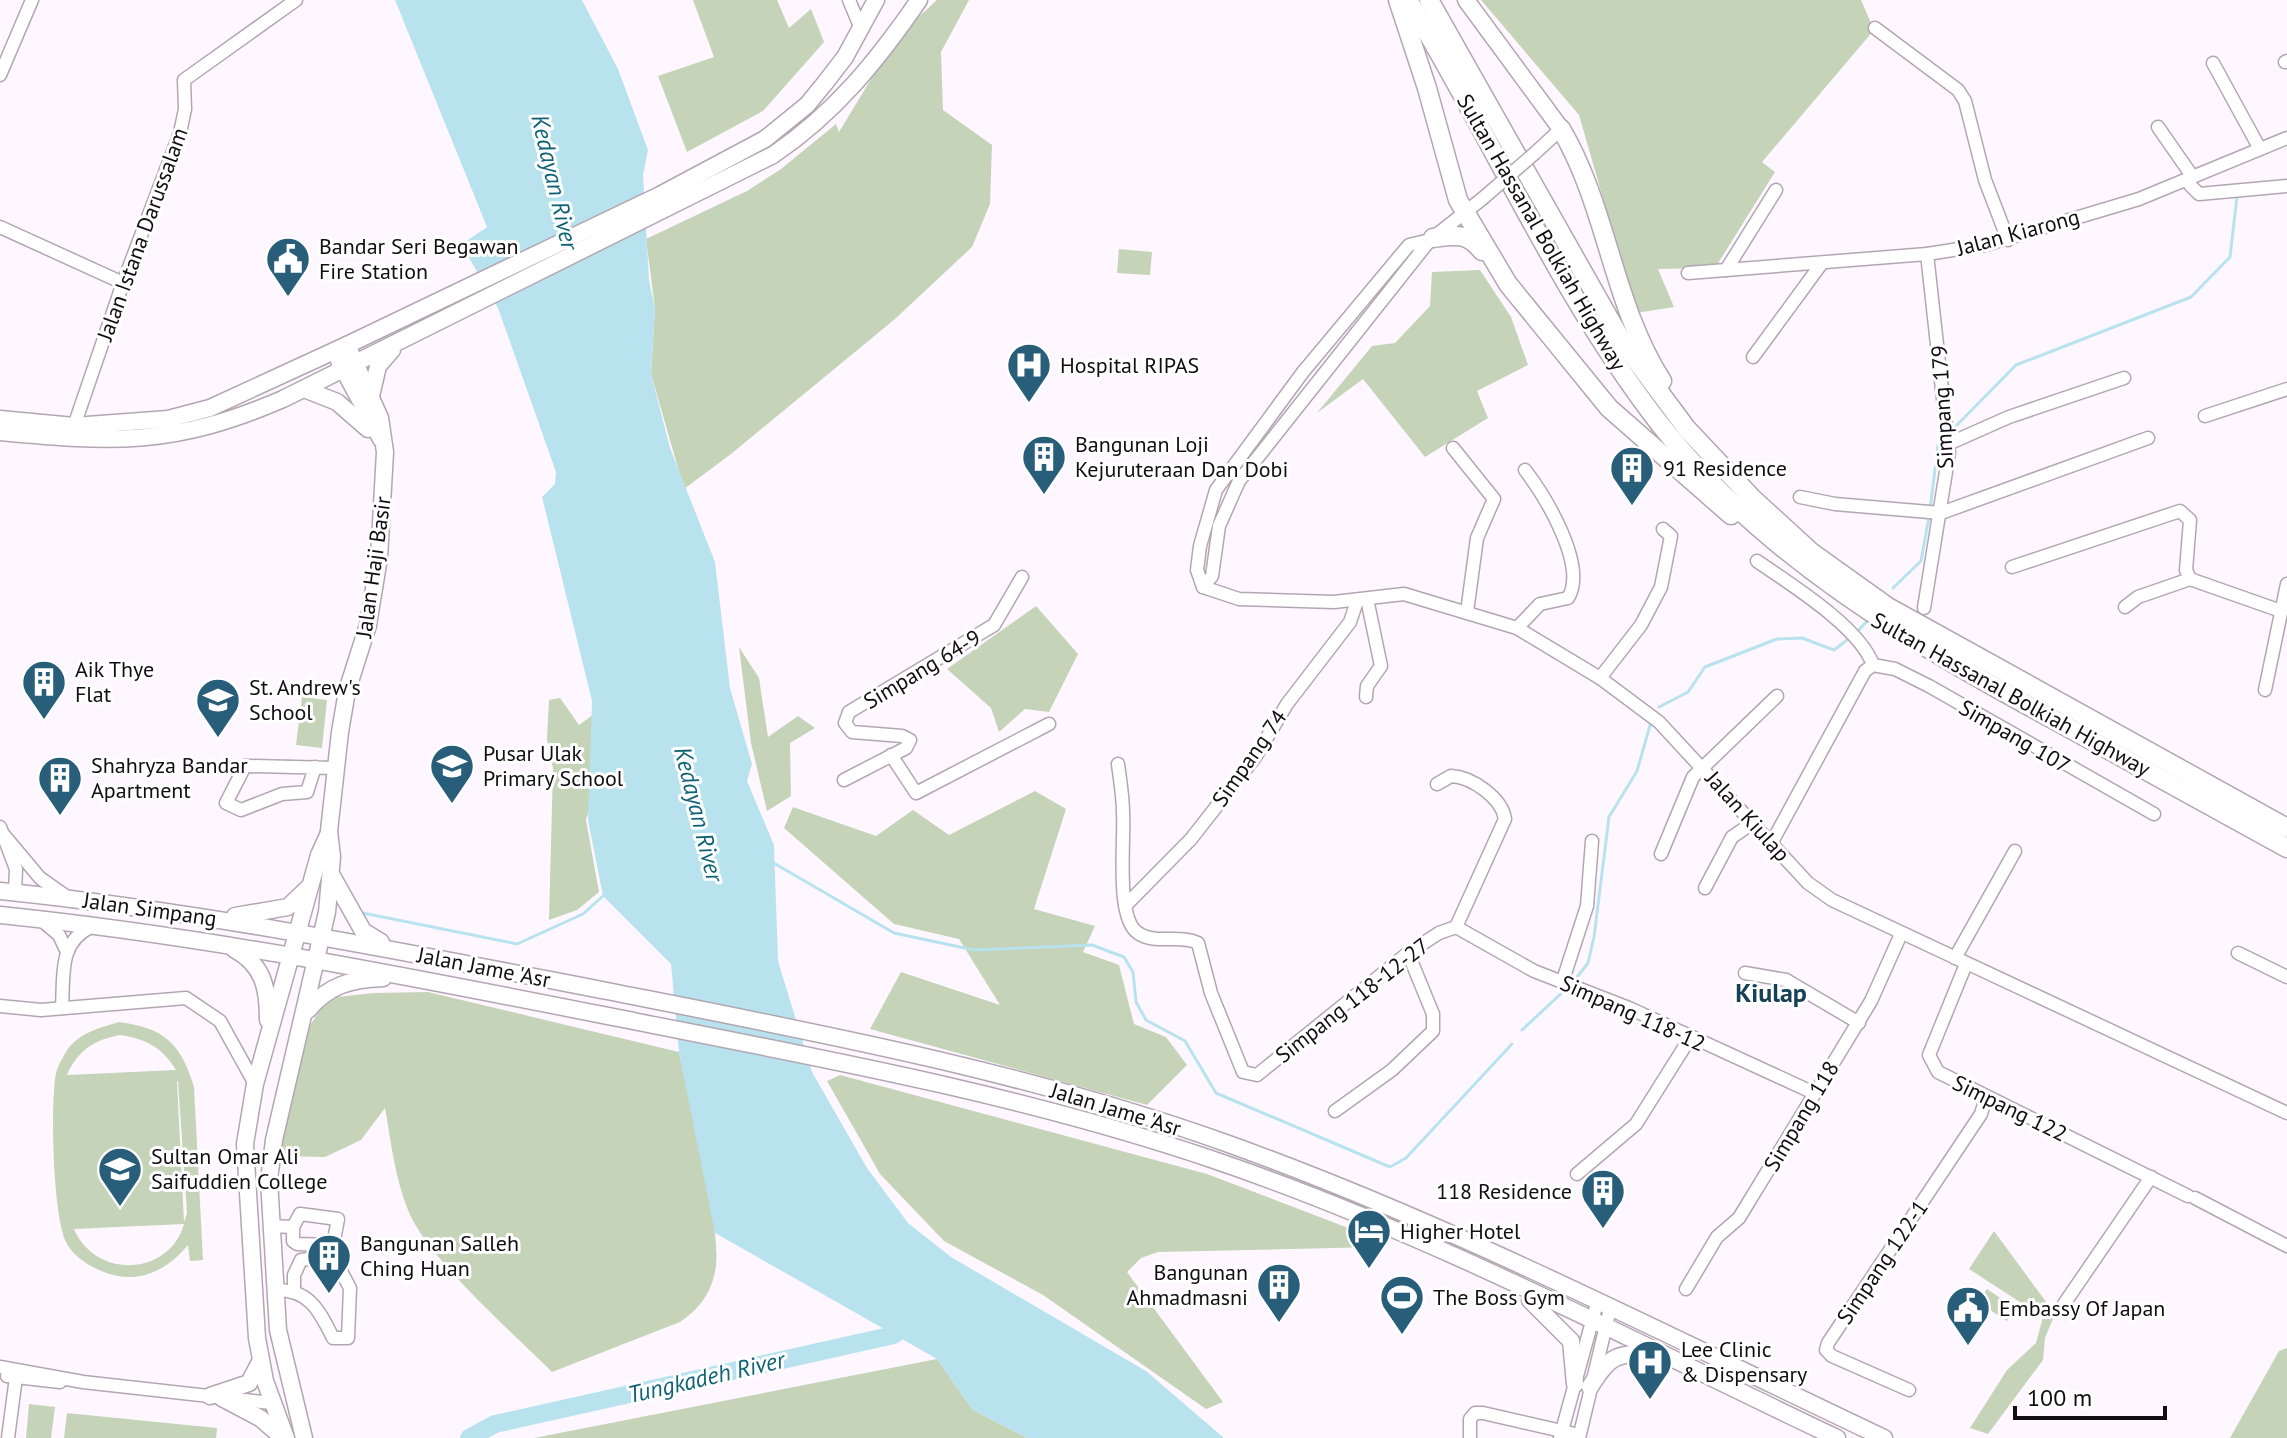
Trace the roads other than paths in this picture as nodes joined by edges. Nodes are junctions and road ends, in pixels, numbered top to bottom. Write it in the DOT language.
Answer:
graph roads {
  1 [pos="32,0"];
  2 [pos="296,0"];
  3 [pos="849,0"];
  4 [pos="876,0"];
  5 [pos="919,0"];
  6 [pos="1398,0"];
  7 [pos="1408,0"];
  8 [pos="1429,0"];
  9 [pos="1466,0"];
  10 [pos="906,18"];
  11 [pos="1875,28"];
  12 [pos="861,29"];
  13 [pos="2213,63"];
  14 [pos="0,75"];
  15 [pos="2158,127"];
  16 [pos="1561,129"];
  17 [pos="2287,138"];
  18 [pos="2260,149"];
  19 [pos="2189,179"];
  20 [pos="2287,186"];
  21 [pos="1776,190"];
  22 [pos="663,203"];
  23 [pos="1465,214"];
  24 [pos="0,227"];
  25 [pos="1431,239"];
  26 [pos="2008,240"];
  27 [pos="1927,254"];
  28 [pos="1822,263"];
  29 [pos="1726,270"];
  30 [pos="1688,273"];
  31 [pos="123,283"];
  32 [pos="1508,284"];
  33 [pos="402,341"];
  34 [pos="340,348"];
  35 [pos="1753,357"];
  36 [pos="350,367"];
  37 [pos="2124,378"];
  38 [pos="304,389"];
  39 [pos="2287,389"];
  40 [pos="371,396"];
  41 [pos="2205,416"];
  42 [pos="0,419"];
  43 [pos="74,426"];
  44 [pos="0,432"];
  45 [pos="2148,438"];
  46 [pos="384,443"];
  47 [pos="1948,444"];
  48 [pos="1453,448"];
  49 [pos="1525,470"];
  50 [pos="1738,484"];
  51 [pos="1800,497"];
  52 [pos="1941,513"];
  53 [pos="1663,529"];
  54 [pos="1757,561"];
  55 [pos="2012,567"];
  56 [pos="1809,569"];
  57 [pos="1022,577"];
  58 [pos="2190,579"];
  59 [pos="2287,584"];
  60 [pos="1362,600"];
  61 [pos="2125,607"];
  62 [pos="1924,608"];
  63 [pos="1467,612"];
  64 [pos="2282,617"];
  65 [pos="1517,628"];
  66 [pos="1873,665"];
  67 [pos="1600,678"];
  68 [pos="2265,690"];
  69 [pos="1777,696"];
  70 [pos="1366,697"];
  71 [pos="1049,724"];
  72 [pos="891,755"];
  73 [pos="1118,764"];
  74 [pos="1702,765"];
  75 [pos="315,767"];
  76 [pos="335,768"];
  77 [pos="844,780"];
  78 [pos="1437,784"];
  79 [pos="2154,814"];
  80 [pos="1754,822"];
  81 [pos="2287,828"];
  82 [pos="2,831"];
  83 [pos="329,831"];
  84 [pos="1592,841"];
  85 [pos="1772,842"];
  86 [pos="2287,848"];
  87 [pos="2015,851"];
  88 [pos="1661,854"];
  89 [pos="331,875"];
  90 [pos="313,883"];
  91 [pos="1705,888"];
  92 [pos="8,891"];
  93 [pos="68,898"];
  94 [pos="1125,906"];
  95 [pos="0,915"];
  96 [pos="214,918"];
  97 [pos="40,919"];
  98 [pos="95,925"];
  99 [pos="1456,927"];
  100 [pos="299,932"];
  101 [pos="1901,934"];
  102 [pos="322,935"];
  103 [pos="225,945"];
  104 [pos="389,947"];
  105 [pos="66,950"];
  106 [pos="1408,953"];
  107 [pos="2238,953"];
  108 [pos="429,955"];
  109 [pos="292,956"];
  110 [pos="317,960"];
  111 [pos="1961,961"];
  112 [pos="1745,973"];
  113 [pos="2287,977"];
  114 [pos="424,979"];
  115 [pos="1563,980"];
  116 [pos="0,1006"];
  117 [pos="62,1008"];
  118 [pos="305,1014"];
  119 [pos="1859,1023"];
  120 [pos="268,1038"];
  121 [pos="1690,1038"];
  122 [pos="255,1084"];
  123 [pos="1814,1093"];
  124 [pos="1986,1097"];
  125 [pos="1335,1111"];
  126 [pos="2287,1113"];
  127 [pos="1577,1174"];
  128 [pos="2151,1177"];
  129 [pos="271,1226"];
  130 [pos="293,1227"];
  131 [pos="2287,1246"];
  132 [pos="1514,1286"];
  133 [pos="1686,1289"];
  134 [pos="275,1290"];
  135 [pos="294,1290"];
  136 [pos="2064,1304"];
  137 [pos="1604,1306"];
  138 [pos="1598,1325"];
  139 [pos="278,1330"];
  140 [pos="1659,1354"];
  141 [pos="260,1362"];
  142 [pos="0,1367"];
  143 [pos="0,1375"];
  144 [pos="16,1377"];
  145 [pos="83,1382"];
  146 [pos="1583,1386"];
  147 [pos="1909,1390"];
  148 [pos="216,1397"];
  149 [pos="1759,1401"];
  150 [pos="271,1403"];
  151 [pos="1561,1434"];
  152 [pos="1579,1437"];
  153 [pos="8,1438"];
  154 [pos="284,1438"];
  155 [pos="304,1438"];
  156 [pos="1470,1438"];
  157 [pos="1822,1438"];
  158 [pos="1837,1438"];
  159 [pos="1884,1438"];
  1 -- 14 [label="street"];
  2 -- 31 [label="street, Jalan Istana Darussalam"];
  3 -- 12 [label="street"];
  4 -- 12 [label="main road"];
  5 -- 10 [label="main road"];
  6 -- 23 [label="highway"];
  7 -- 56 [label="highway, Sultan Hassanal Bolkiah Highway"];
  8 -- 50 [label="highway, Sultan Hassanal Bolkiah Highway"];
  9 -- 16 [label="main road"];
  10 -- 12 [label="main road"];
  10 -- 22 [label="main road"];
  11 -- 26 [label="street"];
  12 -- 22 [label="main road"];
  13 -- 18 [label="street"];
  15 -- 19 [label="street"];
  16 -- 23 [label="street, bridge"];
  16 -- 50 [label="highway"];
  17 -- 18 [label="street, Jalan Kiarong"];
  18 -- 19 [label="street, Jalan Kiarong"];
  19 -- 20 [label="street"];
  19 -- 26 [label="street, Jalan Kiarong"];
  21 -- 29 [label="street"];
  22 -- 33 [label="main road"];
  22 -- 34 [label="main road"];
  23 -- 25 [label="street"];
  23 -- 32 [label="highway"];
  24 -- 31 [label="street"];
  25 -- 32 [label="highway"];
  25 -- 60 [label="street, Jalan Kiulap"];
  26 -- 27 [label="street, Jalan Kiarong"];
  27 -- 28 [label="street, Jalan Kiarong"];
  27 -- 47 [label="street, Simpang 179"];
  28 -- 29 [label="street, Jalan Kiarong"];
  28 -- 35 [label="street"];
  29 -- 30 [label="street, Jalan Kiarong"];
  31 -- 43 [label="street, Jalan Istana Darussalam"];
  32 -- 56 [label="highway"];
  33 -- 36 [label="main road"];
  33 -- 40 [label="main road"];
  34 -- 36 [label="main road, Jalan Haji Basir"];
  34 -- 43 [label="main road"];
  36 -- 38 [label="main road"];
  36 -- 40 [label="main road, Jalan Haji Basir"];
  36 -- 46 [label="main road, Jalan Haji Basir"];
  37 -- 47 [label="street"];
  38 -- 44 [label="main road"];
  38 -- 46 [label="main road"];
  39 -- 41 [label="street"];
  40 -- 46 [label="main road, Jalan Haji Basir"];
  42 -- 43 [label="main road"];
  45 -- 52 [label="street"];
  46 -- 76 [label="main road, Jalan Haji Basir"];
  47 -- 52 [label="street, Simpang 179"];
  48 -- 63 [label="street"];
  49 -- 65 [label="street"];
  50 -- 81 [label="highway, Sultan Hassanal Bolkiah Highway"];
  51 -- 52 [label="street"];
  52 -- 62 [label="street, Simpang 179"];
  53 -- 67 [label="street"];
  54 -- 66 [label="street"];
  55 -- 58 [label="street"];
  56 -- 86 [label="highway, Sultan Hassanal Bolkiah Highway"];
  57 -- 72 [label="street, Simpang 64-9"];
  58 -- 61 [label="street"];
  58 -- 64 [label="street"];
  59 -- 64 [label="street"];
  60 -- 63 [label="street, Jalan Kiulap"];
  60 -- 70 [label="street"];
  60 -- 94 [label="street, Simpang 74"];
  63 -- 65 [label="street, Jalan Kiulap"];
  64 -- 68 [label="street"];
  65 -- 67 [label="street, Jalan Kiulap"];
  66 -- 79 [label="street, Simpang 107"];
  66 -- 85 [label="street"];
  67 -- 74 [label="street, Jalan Kiulap"];
  69 -- 74 [label="street"];
  71 -- 72 [label="street"];
  72 -- 77 [label="street"];
  73 -- 94 [label="street"];
  74 -- 80 [label="street, Jalan Kiulap"];
  74 -- 88 [label="street"];
  75 -- 75 [label="street"];
  75 -- 76 [label="street"];
  76 -- 83 [label="main road, Jalan Haji Basir"];
  78 -- 99 [label="street"];
  80 -- 85 [label="street, Jalan Kiulap"];
  80 -- 91 [label="street"];
  82 -- 92 [label="street"];
  82 -- 93 [label="street"];
  83 -- 89 [label="main road, Jalan Haji Basir"];
  83 -- 90 [label="main road, Jalan Haji Basir"];
  84 -- 115 [label="street"];
  85 -- 101 [label="street, Jalan Kiulap"];
  87 -- 111 [label="street"];
  89 -- 102 [label="main road, Jalan Haji Basir"];
  89 -- 104 [label="main road"];
  90 -- 96 [label="main road"];
  90 -- 100 [label="main road, Jalan Haji Basir"];
  92 -- 93 [label="main road, Jalan Simpang"];
  93 -- 96 [label="main road, Jalan Simpang"];
  94 -- 106 [label="street, Simpang 118-12-27"];
  95 -- 97 [label="main road, Jalan Simpang"];
  96 -- 100 [label="main road, Jalan Simpang"];
  97 -- 98 [label="main road, Jalan Simpang"];
  97 -- 105 [label="street"];
  98 -- 103 [label="main road, Jalan Simpang"];
  98 -- 105 [label="street"];
  99 -- 106 [label="street, Simpang 118-12-27"];
  99 -- 115 [label="street, Simpang 118-12"];
  100 -- 102 [label="main road, Jalan Jame 'Asr"];
  100 -- 109 [label="main road, Jalan Haji Basir"];
  101 -- 111 [label="street, Jalan Kiulap"];
  101 -- 119 [label="street, Simpang 118"];
  102 -- 104 [label="main road, Jalan Jame 'Asr"];
  102 -- 110 [label="main road, Jalan Haji Basir"];
  103 -- 109 [label="main road, Jalan Simpang"];
  103 -- 120 [label="main road"];
  104 -- 108 [label="main road, Jalan Jame 'Asr"];
  105 -- 117 [label="street"];
  106 -- 125 [label="street"];
  107 -- 113 [label="street"];
  108 -- 114 [label="main road"];
  108 -- 137 [label="main road, Jalan Jame 'Asr"];
  109 -- 110 [label="main road, Jalan Jame 'Asr"];
  109 -- 120 [label="main road, Jalan Haji Basir"];
  110 -- 114 [label="main road, Jalan Jame 'Asr"];
  110 -- 118 [label="main road, Jalan Haji Basir"];
  111 -- 124 [label="street, Simpang 122"];
  111 -- 126 [label="street, Jalan Kiulap"];
  112 -- 119 [label="street"];
  114 -- 118 [label="main road"];
  114 -- 132 [label="main road, Jalan Jame 'Asr"];
  115 -- 121 [label="street, Simpang 118-12"];
  116 -- 117 [label="street"];
  117 -- 122 [label="street"];
  118 -- 129 [label="main road, Jalan Haji Basir"];
  119 -- 123 [label="street, Simpang 118"];
  120 -- 122 [label="main road, Jalan Haji Basir"];
  121 -- 123 [label="street, Simpang 118-12"];
  121 -- 127 [label="street"];
  122 -- 141 [label="main road, Jalan Haji Basir"];
  123 -- 133 [label="street, Simpang 118"];
  124 -- 128 [label="street, Simpang 122"];
  124 -- 147 [label="street, Simpang 122-1"];
  128 -- 131 [label="street, Simpang 122"];
  128 -- 136 [label="street"];
  129 -- 130 [label="street"];
  129 -- 134 [label="main road, Jalan Haji Basir"];
  132 -- 138 [label="main road, Jalan Jame 'Asr"];
  132 -- 146 [label="main road"];
  134 -- 135 [label="street"];
  134 -- 139 [label="main road, Jalan Haji Basir"];
  135 -- 135 [label="street"];
  137 -- 138 [label="street"];
  137 -- 159 [label="main road, Jalan Jame 'Asr"];
  138 -- 140 [label="main road, Jalan Jame 'Asr"];
  138 -- 146 [label="street"];
  139 -- 150 [label="main road"];
  139 -- 155 [label="main road"];
  140 -- 146 [label="main road"];
  140 -- 149 [label="main road, Jalan Jame 'Asr"];
  141 -- 148 [label="main road"];
  141 -- 150 [label="main road, Jalan Haji Basir"];
  142 -- 145 [label="street"];
  143 -- 144 [label="street"];
  144 -- 145 [label="street"];
  144 -- 153 [label="street"];
  145 -- 148 [label="street"];
  146 -- 151 [label="street"];
  146 -- 152 [label="street"];
  148 -- 150 [label="street"];
  148 -- 154 [label="main road"];
  149 -- 157 [label="main road"];
  149 -- 158 [label="main road, Jalan Jame 'Asr"];
  150 -- 154 [label="main road, Jalan Haji Basir"];
  150 -- 155 [label="main road"];
  151 -- 152 [label="street"];
  151 -- 156 [label="street"];
}
